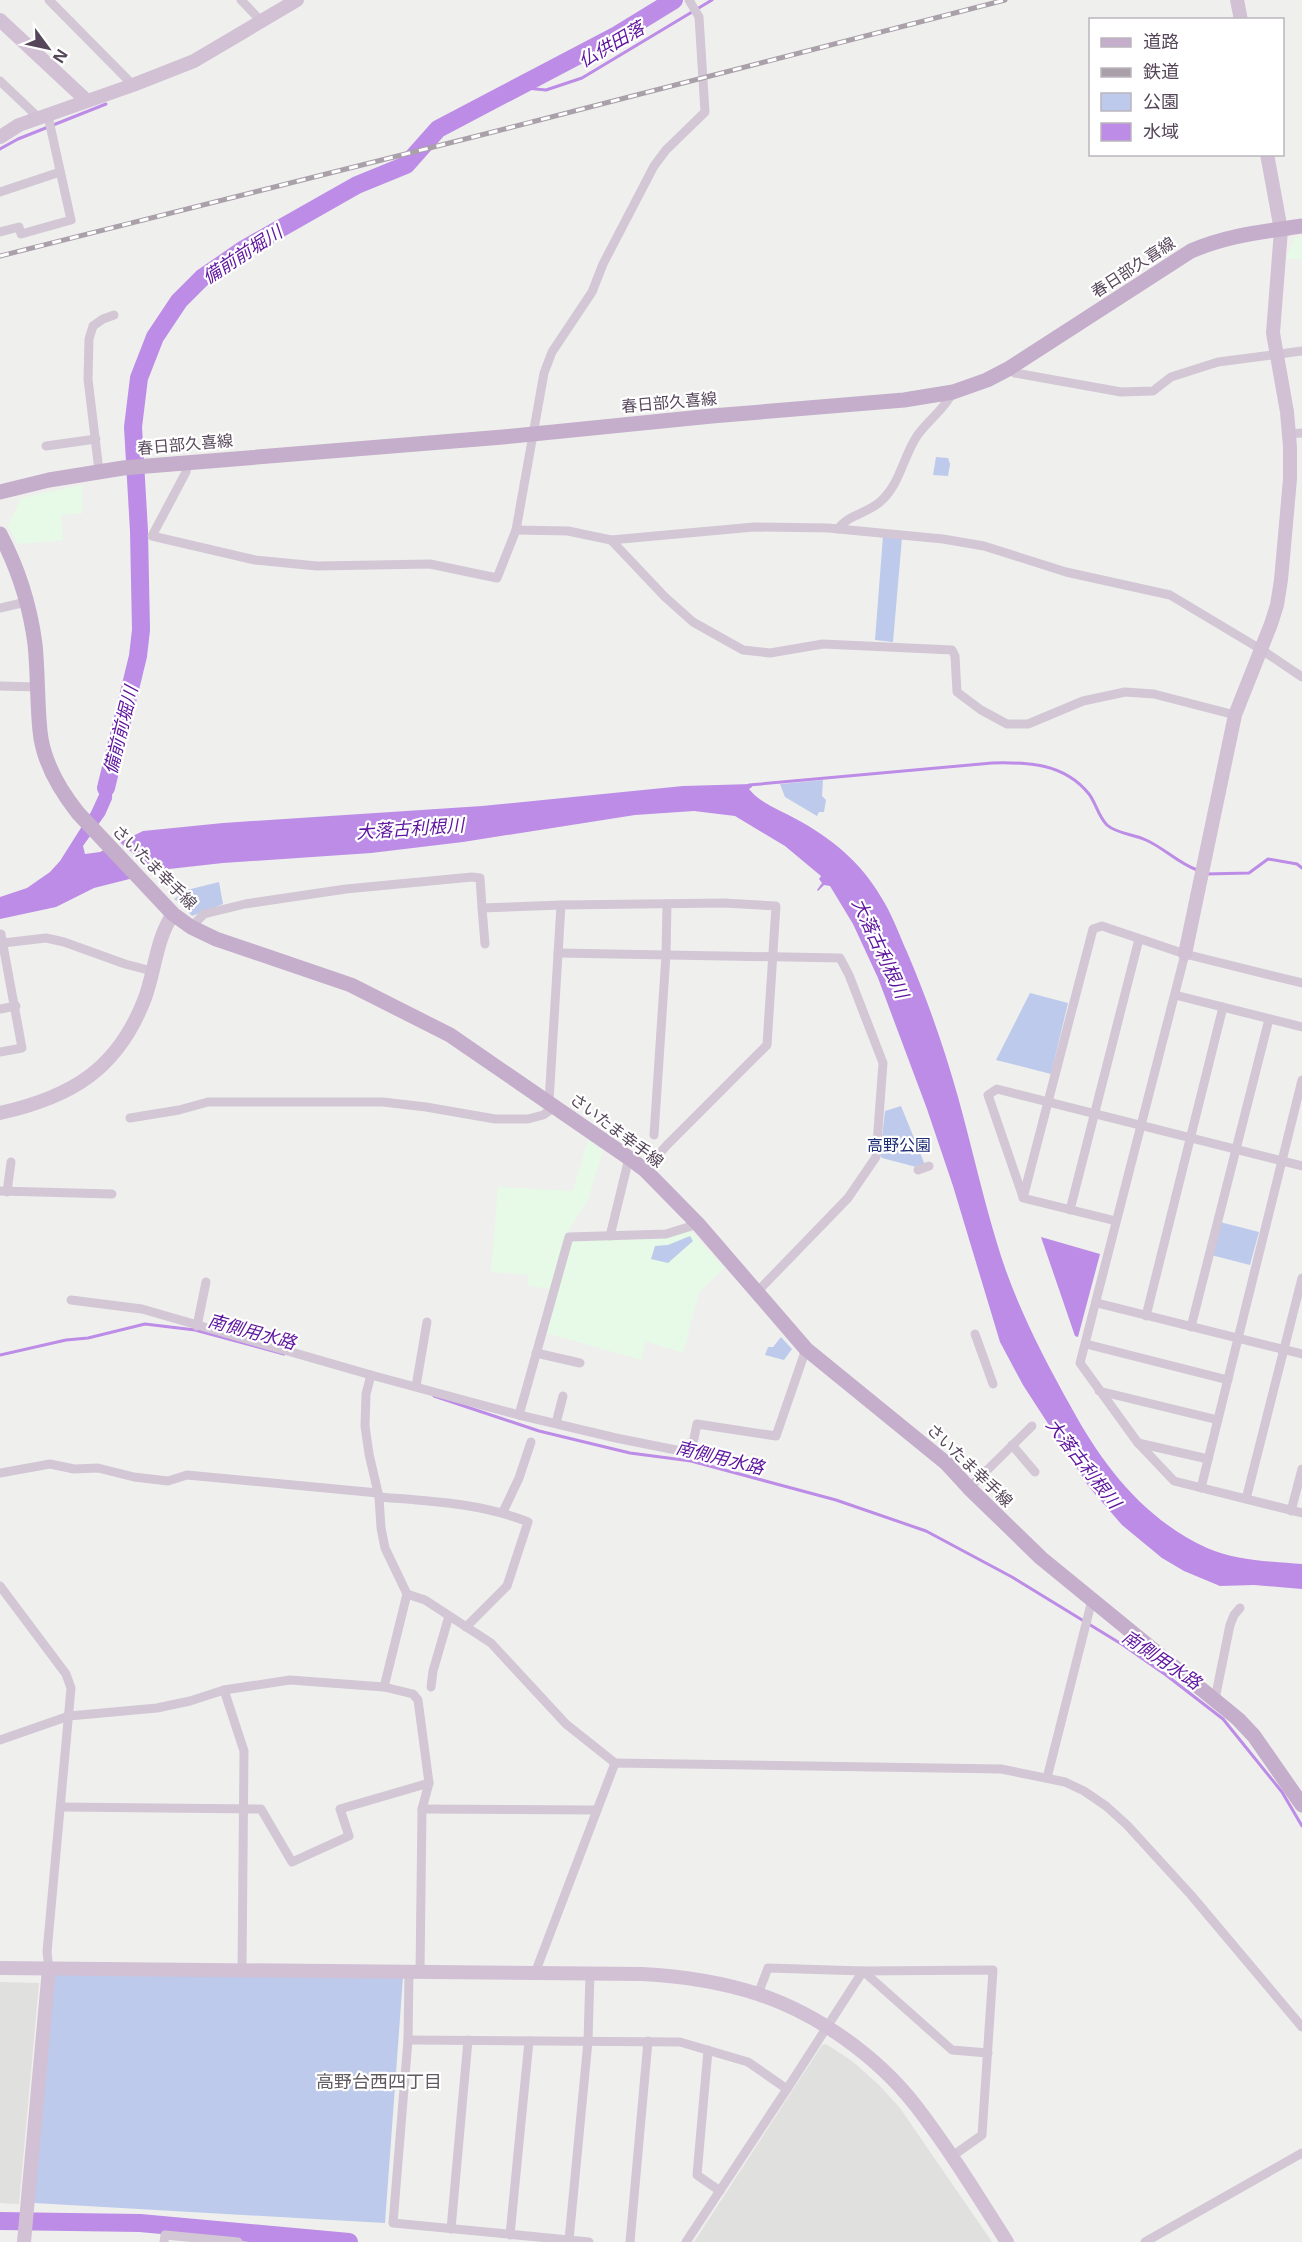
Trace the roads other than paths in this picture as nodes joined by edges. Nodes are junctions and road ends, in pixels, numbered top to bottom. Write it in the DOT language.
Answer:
graph roads {
  1 [pos="241,0"];
  2 [pos="297,0"];
  3 [pos="1237,0"];
  4 [pos="51,1"];
  5 [pos="692,5"];
  6 [pos="1241,18"];
  7 [pos="0,20"];
  8 [pos="261,21"];
  9 [pos="0,81"];
  10 [pos="133,85"];
  11 [pos="86,100"];
  12 [pos="44,117"];
  13 [pos="0,136"];
  14 [pos="1267,156"];
  15 [pos="60,172"];
  16 [pos="0,192"];
  17 [pos="1302,226"];
  18 [pos="1281,230"];
  19 [pos="0,232"];
  20 [pos="114,315"];
  21 [pos="1302,351"];
  22 [pos="1275,354"];
  23 [pos="1008,369"];
  24 [pos="953,392"];
  25 [pos="534,433"];
  26 [pos="1295,433"];
  27 [pos="96,439"];
  28 [pos="46,446"];
  29 [pos="188,462"];
  30 [pos="99,471"];
  31 [pos="0,492"];
  32 [pos="838,529"];
  33 [pos="516,530"];
  34 [pos="0,534"];
  35 [pos="611,540"];
  36 [pos="26,602"];
  37 [pos="0,608"];
  38 [pos="1262,650"];
  39 [pos="1302,677"];
  40 [pos="0,686"];
  41 [pos="38,687"];
  42 [pos="1235,715"];
  43 [pos="667,904"];
  44 [pos="561,905"];
  45 [pos="482,908"];
  46 [pos="173,914"];
  47 [pos="191,927"];
  48 [pos="2,939"];
  49 [pos="1139,939"];
  50 [pos="484,944"];
  51 [pos="558,953"];
  52 [pos="1185,954"];
  53 [pos="666,955"];
  54 [pos="773,957"];
  55 [pos="3,962"];
  56 [pos="152,971"];
  57 [pos="1302,983"];
  58 [pos="1175,995"];
  59 [pos="16,1006"];
  60 [pos="1223,1007"];
  61 [pos="0,1009"];
  62 [pos="1269,1019"];
  63 [pos="1302,1027"];
  64 [pos="0,1052"];
  65 [pos="1302,1080"];
  66 [pos="1048,1102"];
  67 [pos="552,1104"];
  68 [pos="1298,1111"];
  69 [pos="0,1113"];
  70 [pos="1095,1114"];
  71 [pos="130,1118"];
  72 [pos="1141,1125"];
  73 [pos="654,1136"];
  74 [pos="1190,1137"];
  75 [pos="1236,1149"];
  76 [pos="629,1158"];
  77 [pos="1282,1161"];
  78 [pos="11,1162"];
  79 [pos="929,1166"];
  80 [pos="1302,1166"];
  81 [pos="645,1170"];
  82 [pos="918,1170"];
  83 [pos="4,1191"];
  84 [pos="112,1194"];
  85 [pos="1023,1198"];
  86 [pos="1070,1210"];
  87 [pos="1116,1221"];
  88 [pos="698,1224"];
  89 [pos="610,1236"];
  90 [pos="1302,1278"];
  91 [pos="206,1282"];
  92 [pos="757,1292"];
  93 [pos="71,1300"];
  94 [pos="1096,1303"];
  95 [pos="1299,1305"];
  96 [pos="1146,1316"];
  97 [pos="427,1322"];
  98 [pos="197,1326"];
  99 [pos="1191,1327"];
  100 [pos="975,1334"];
  101 [pos="1238,1339"];
  102 [pos="1086,1344"];
  103 [pos="806,1349"];
  104 [pos="1284,1350"];
  105 [pos="536,1353"];
  106 [pos="1302,1354"];
  107 [pos="580,1363"];
  108 [pos="371,1375"];
  109 [pos="1228,1380"];
  110 [pos="993,1384"];
  111 [pos="416,1386"];
  112 [pos="1099,1390"];
  113 [pos="563,1396"];
  114 [pos="519,1414"];
  115 [pos="1218,1420"];
  116 [pos="556,1423"];
  117 [pos="1032,1426"];
  118 [pos="531,1442"];
  119 [pos="1138,1443"];
  120 [pos="1012,1445"];
  121 [pos="1208,1459"];
  122 [pos="1302,1469"];
  123 [pos="1035,1472"];
  124 [pos="0,1473"];
  125 [pos="969,1488"];
  126 [pos="1201,1488"];
  127 [pos="379,1495"];
  128 [pos="1246,1499"];
  129 [pos="1292,1511"];
  130 [pos="503,1512"];
  131 [pos="1302,1513"];
  132 [pos="0,1586"];
  133 [pos="406,1594"];
  134 [pos="1092,1600"];
  135 [pos="1240,1608"];
  136 [pos="449,1616"];
  137 [pos="466,1627"];
  138 [pos="384,1687"];
  139 [pos="431,1687"];
  140 [pos="224,1690"];
  141 [pos="1215,1699"];
  142 [pos="69,1716"];
  143 [pos="0,1740"];
  144 [pos="615,1763"];
  145 [pos="1047,1778"];
  146 [pos="429,1783"];
  147 [pos="1302,1805"];
  148 [pos="61,1807"];
  149 [pos="243,1809"];
  150 [pos="422,1809"];
  151 [pos="597,1810"];
  152 [pos="0,1968"];
  153 [pos="49,1969"];
  154 [pos="242,1970"];
  155 [pos="863,1971"];
  156 [pos="415,1972"];
  157 [pos="535,1973"];
  158 [pos="590,1974"];
  159 [pos="758,1994"];
  160 [pos="1302,2027"];
  161 [pos="827,2028"];
  162 [pos="408,2040"];
  163 [pos="468,2040"];
  164 [pos="529,2041"];
  165 [pos="588,2041"];
  166 [pos="648,2042"];
  167 [pos="708,2050"];
  168 [pos="987,2053"];
  169 [pos="787,2089"];
  170 [pos="1302,2153"];
  171 [pos="951,2157"];
  172 [pos="720,2191"];
  173 [pos="451,2229"];
  174 [pos="510,2235"];
  175 [pos="569,2240"];
  176 [pos="220,2241"];
  177 [pos="24,2242"];
  178 [pos="164,2242"];
  179 [pos="238,2242"];
  180 [pos="589,2242"];
  181 [pos="630,2242"];
  182 [pos="686,2242"];
  183 [pos="1007,2242"];
  184 [pos="1145,2242"];
  1 -- 8 [label="street"];
  2 -- 8 [label="street"];
  3 -- 6 [label="street"];
  4 -- 10 [label="street"];
  5 -- 25 [label="street"];
  7 -- 11 [label="street"];
  8 -- 10 [label="street"];
  9 -- 12 [label="street"];
  10 -- 11 [label="street"];
  11 -- 12 [label="street"];
  12 -- 13 [label="street"];
  12 -- 15 [label="street"];
  14 -- 18 [label="street"];
  15 -- 16 [label="street"];
  15 -- 19 [label="street"];
  17 -- 18 [label="main road, 春日部久喜線"];
  18 -- 22 [label="street"];
  18 -- 23 [label="main road, 春日部久喜線"];
  20 -- 27 [label="street"];
  21 -- 22 [label="street"];
  22 -- 23 [label="street"];
  22 -- 26 [label="street"];
  23 -- 24 [label="main road, 春日部久喜線"];
  24 -- 25 [label="main road, 春日部久喜線"];
  24 -- 32 [label="street"];
  25 -- 29 [label="main road, 春日部久喜線"];
  25 -- 33 [label="street"];
  26 -- 38 [label="street"];
  27 -- 28 [label="street"];
  27 -- 30 [label="street"];
  29 -- 30 [label="main road, 春日部久喜線"];
  29 -- 33 [label="street"];
  30 -- 31 [label="main road, 春日部久喜線"];
  32 -- 35 [label="street"];
  32 -- 38 [label="street"];
  33 -- 35 [label="street"];
  34 -- 36 [label="main road, さいたま幸手線"];
  35 -- 42 [label="street"];
  36 -- 37 [label="street"];
  36 -- 41 [label="main road, さいたま幸手線"];
  38 -- 39 [label="street"];
  38 -- 42 [label="street"];
  40 -- 41 [label="street"];
  41 -- 46 [label="main road, さいたま幸手線"];
  42 -- 52 [label="street"];
  43 -- 44 [label="street"];
  43 -- 53 [label="street"];
  43 -- 54 [label="street"];
  44 -- 45 [label="street"];
  44 -- 51 [label="street"];
  45 -- 47 [label="street"];
  45 -- 50 [label="street"];
  46 -- 47 [label="main road, さいたま幸手線"];
  46 -- 56 [label="street"];
  47 -- 67 [label="main road, さいたま幸手線"];
  48 -- 55 [label="street"];
  48 -- 56 [label="street"];
  49 -- 52 [label="street"];
  49 -- 66 [label="street"];
  49 -- 70 [label="street"];
  51 -- 53 [label="street"];
  51 -- 67 [label="street"];
  52 -- 57 [label="street"];
  52 -- 58 [label="street"];
  53 -- 54 [label="street"];
  53 -- 73 [label="street"];
  54 -- 81 [label="street"];
  54 -- 92 [label="street"];
  55 -- 59 [label="street"];
  56 -- 69 [label="street"];
  58 -- 60 [label="street"];
  58 -- 72 [label="street"];
  59 -- 61 [label="street"];
  59 -- 64 [label="street"];
  60 -- 62 [label="street"];
  60 -- 74 [label="street"];
  62 -- 63 [label="street"];
  62 -- 75 [label="street"];
  65 -- 68 [label="street"];
  66 -- 70 [label="street"];
  66 -- 85 [label="street"];
  66 -- 85 [label="street"];
  67 -- 71 [label="street"];
  67 -- 76 [label="main road, さいたま幸手線"];
  68 -- 77 [label="street"];
  70 -- 72 [label="street"];
  70 -- 86 [label="street"];
  72 -- 74 [label="street"];
  72 -- 87 [label="street"];
  74 -- 75 [label="street"];
  74 -- 96 [label="street"];
  75 -- 77 [label="street"];
  75 -- 99 [label="street"];
  76 -- 81 [label="main road, さいたま幸手線"];
  76 -- 89 [label="street"];
  77 -- 80 [label="street"];
  77 -- 101 [label="street"];
  78 -- 83 [label="street"];
  79 -- 82 [label="street"];
  81 -- 88 [label="main road, さいたま幸手線"];
  83 -- 84 [label="street"];
  85 -- 86 [label="street"];
  86 -- 87 [label="street"];
  87 -- 94 [label="street"];
  88 -- 89 [label="street"];
  88 -- 92 [label="main road, さいたま幸手線"];
  89 -- 105 [label="street"];
  90 -- 95 [label="street"];
  91 -- 98 [label="street"];
  92 -- 103 [label="main road, さいたま幸手線"];
  93 -- 98 [label="street"];
  94 -- 96 [label="street"];
  94 -- 102 [label="street"];
  95 -- 104 [label="street"];
  96 -- 99 [label="street"];
  97 -- 111 [label="street"];
  98 -- 108 [label="street"];
  99 -- 101 [label="street"];
  100 -- 110 [label="street"];
  101 -- 104 [label="street"];
  101 -- 109 [label="street"];
  102 -- 109 [label="street"];
  102 -- 112 [label="street"];
  103 -- 116 [label="street"];
  103 -- 125 [label="main road, さいたま幸手線"];
  104 -- 106 [label="street"];
  104 -- 128 [label="street"];
  105 -- 107 [label="street"];
  105 -- 114 [label="street"];
  108 -- 111 [label="street"];
  108 -- 127 [label="street"];
  109 -- 115 [label="street"];
  111 -- 114 [label="street"];
  112 -- 115 [label="street"];
  112 -- 119 [label="street"];
  113 -- 116 [label="street"];
  114 -- 116 [label="street"];
  115 -- 121 [label="street"];
  117 -- 120 [label="street"];
  118 -- 130 [label="street"];
  119 -- 121 [label="street"];
  119 -- 126 [label="street"];
  120 -- 123 [label="street"];
  120 -- 125 [label="street"];
  121 -- 126 [label="street"];
  122 -- 129 [label="street"];
  124 -- 127 [label="street"];
  125 -- 134 [label="main road, さいたま幸手線"];
  126 -- 128 [label="street"];
  127 -- 130 [label="street"];
  127 -- 133 [label="street"];
  128 -- 129 [label="street"];
  129 -- 131 [label="street"];
  130 -- 137 [label="street"];
  132 -- 142 [label="street"];
  133 -- 136 [label="street"];
  133 -- 138 [label="street"];
  134 -- 141 [label="main road, さいたま幸手線"];
  134 -- 145 [label="street"];
  135 -- 141 [label="street"];
  136 -- 137 [label="street"];
  136 -- 139 [label="street"];
  137 -- 144 [label="street"];
  138 -- 140 [label="street"];
  138 -- 146 [label="street"];
  140 -- 142 [label="street"];
  140 -- 149 [label="street"];
  141 -- 147 [label="main road, さいたま幸手線"];
  142 -- 143 [label="street"];
  142 -- 148 [label="street"];
  144 -- 145 [label="street"];
  144 -- 151 [label="street"];
  145 -- 160 [label="street"];
  146 -- 149 [label="street"];
  146 -- 150 [label="street"];
  148 -- 149 [label="street"];
  148 -- 153 [label="street"];
  149 -- 154 [label="street"];
  150 -- 151 [label="street"];
  150 -- 156 [label="street"];
  151 -- 157 [label="street"];
  152 -- 153 [label="street"];
  153 -- 154 [label="street"];
  153 -- 177 [label="street"];
  154 -- 156 [label="street"];
  155 -- 159 [label="street"];
  155 -- 161 [label="street"];
  155 -- 168 [label="street"];
  155 -- 168 [label="street"];
  156 -- 157 [label="street"];
  156 -- 162 [label="street"];
  157 -- 158 [label="street"];
  158 -- 159 [label="street"];
  158 -- 165 [label="street"];
  159 -- 161 [label="street"];
  161 -- 169 [label="street"];
  161 -- 171 [label="street"];
  162 -- 163 [label="street"];
  162 -- 173 [label="street"];
  163 -- 164 [label="street"];
  163 -- 173 [label="street"];
  164 -- 165 [label="street"];
  164 -- 174 [label="street"];
  165 -- 166 [label="street"];
  165 -- 175 [label="street"];
  166 -- 167 [label="street"];
  166 -- 181 [label="street"];
  167 -- 169 [label="street"];
  167 -- 172 [label="street"];
  168 -- 171 [label="street"];
  169 -- 172 [label="street"];
  170 -- 184 [label="street"];
  171 -- 183 [label="street"];
  172 -- 182 [label="street"];
  173 -- 174 [label="street"];
  174 -- 175 [label="street"];
  175 -- 180 [label="street"];
  176 -- 178 [label="street"];
  176 -- 179 [label="street"];
}
